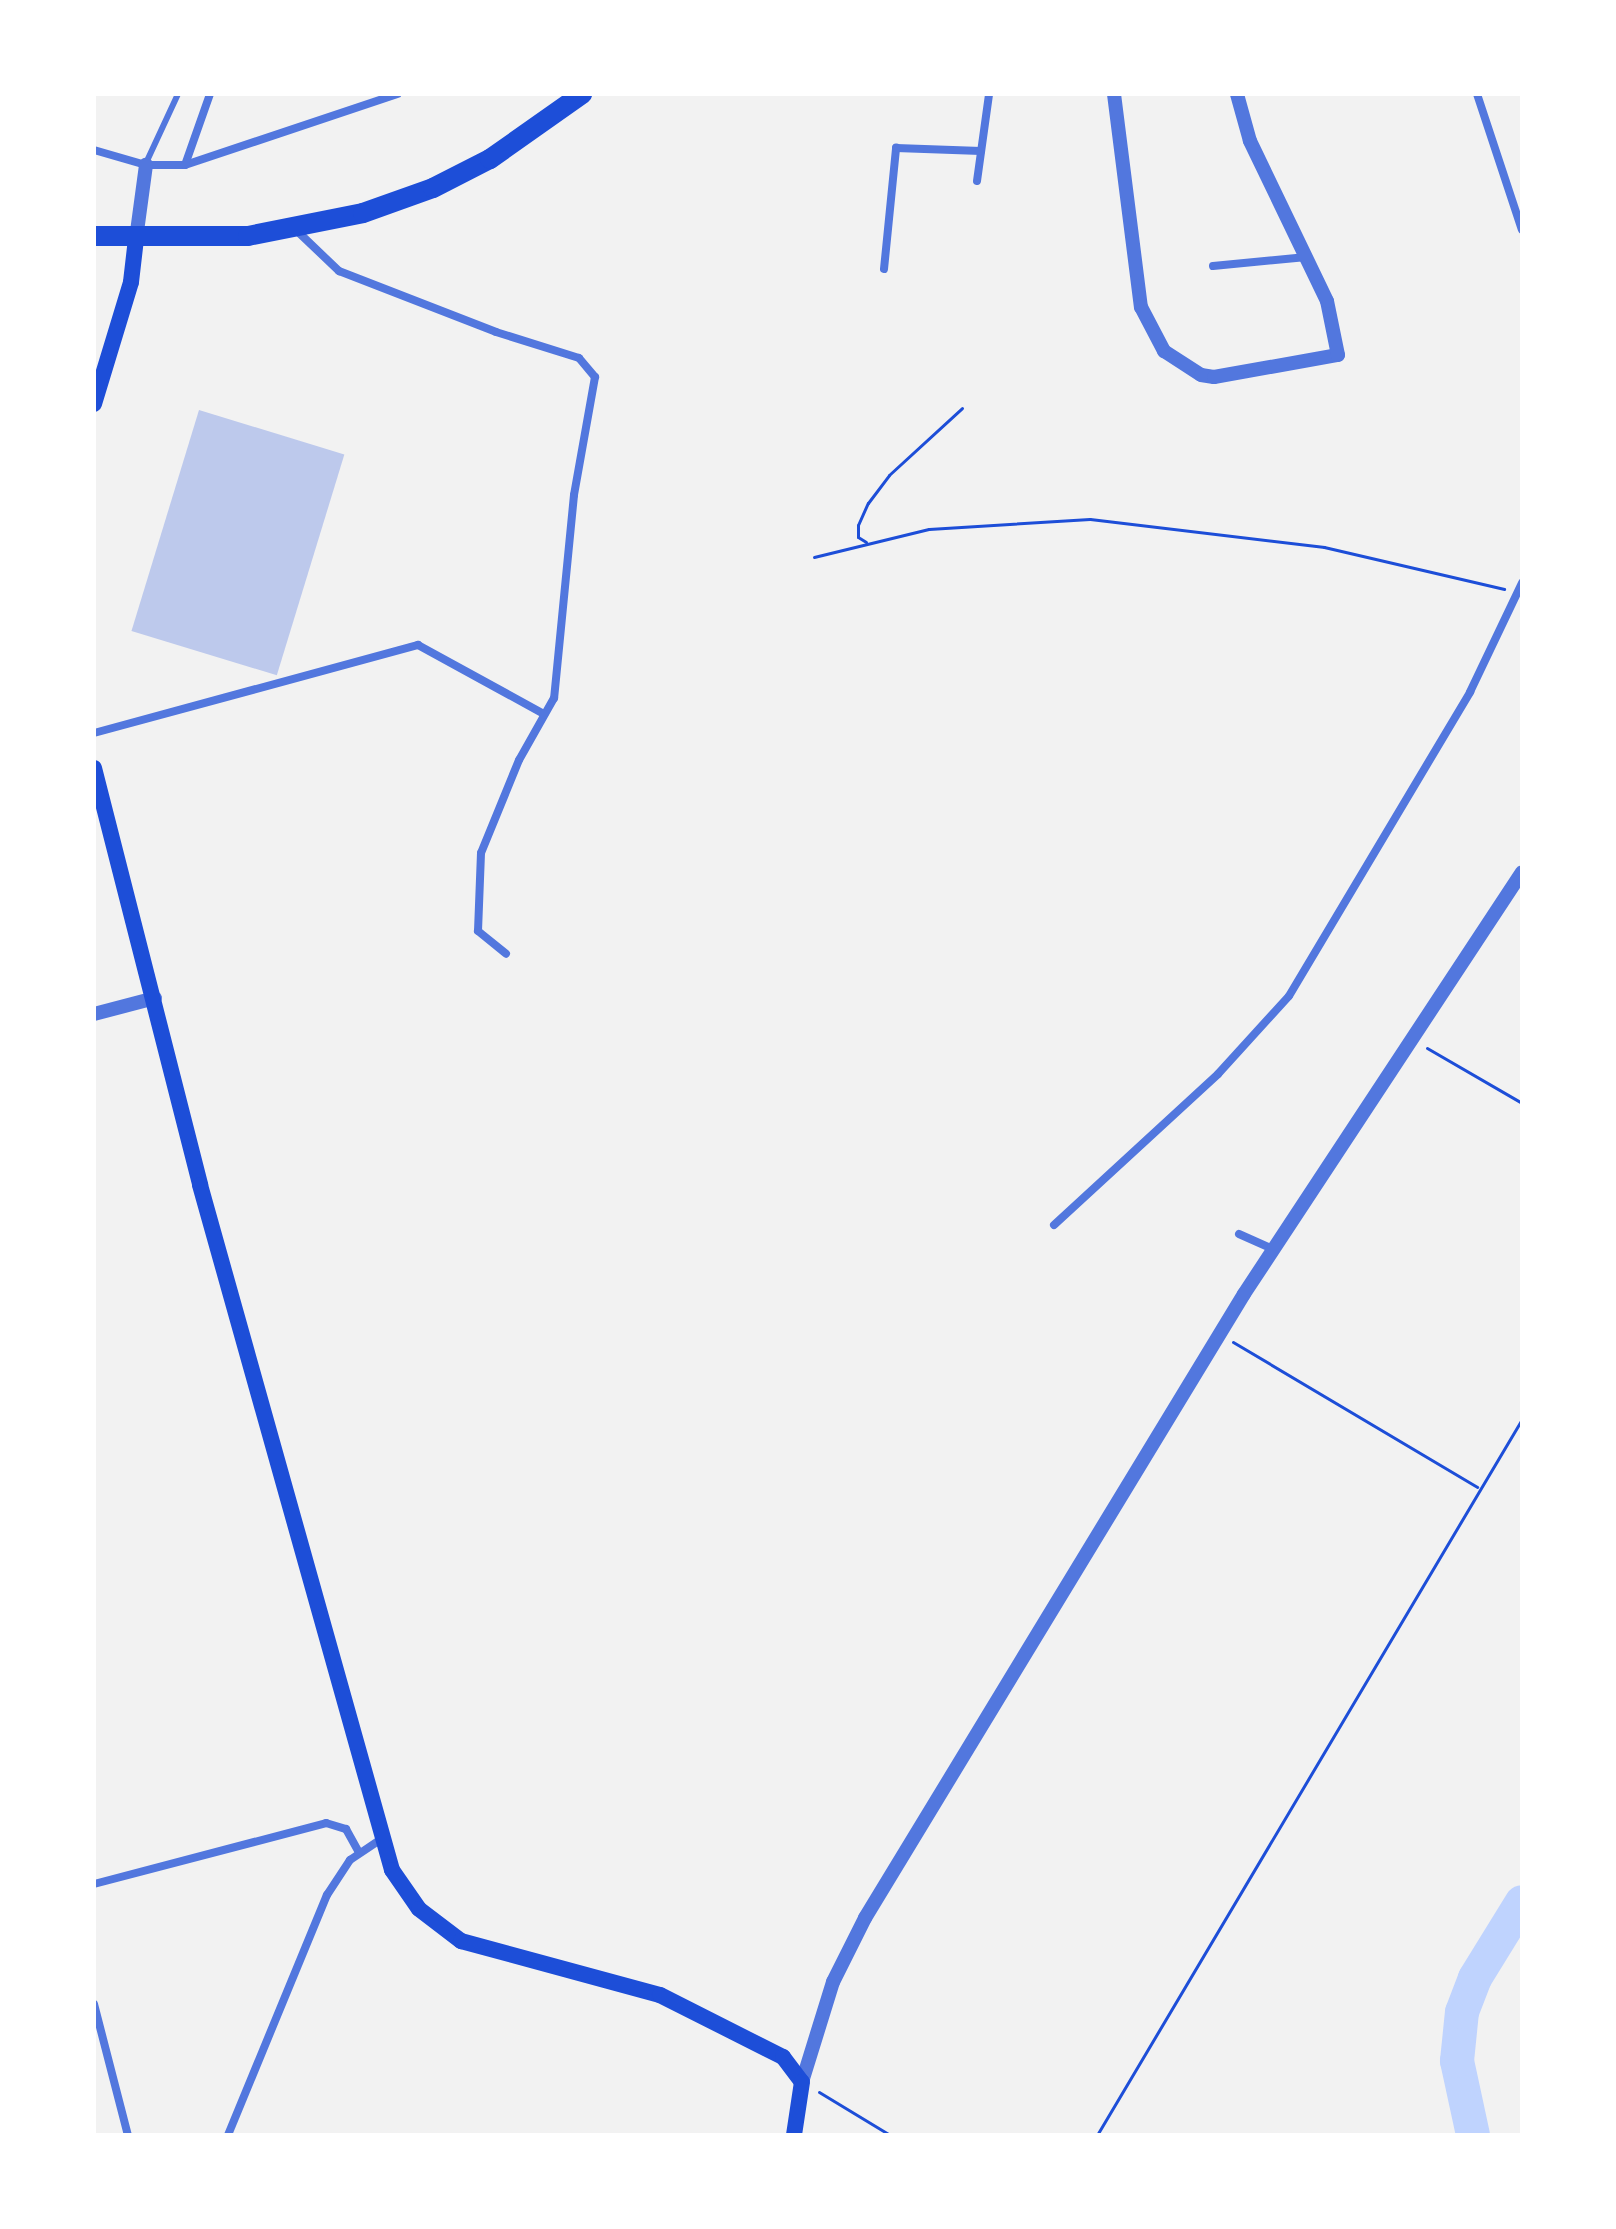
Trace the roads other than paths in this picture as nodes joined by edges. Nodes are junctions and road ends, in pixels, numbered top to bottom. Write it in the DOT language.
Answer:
graph roads {
  1 [pos="168,94"];
  2 [pos="210,94"];
  3 [pos="397,94"];
  4 [pos="582,94"];
  5 [pos="989,94"];
  6 [pos="1114,94"];
  7 [pos="1237,94"];
  8 [pos="1477,94"];
  9 [pos="177,96"];
  10 [pos="94,150"];
  11 [pos="981,151"];
  12 [pos="146,165"];
  13 [pos="185,165"];
  14 [pos="977,181"];
  15 [pos="294,228"];
  16 [pos="1522,230"];
  17 [pos="94,236"];
  18 [pos="136,239"];
  19 [pos="1307,257"];
  20 [pos="1213,266"];
  21 [pos="884,269"];
  22 [pos="94,404"];
  23 [pos="1522,583"];
  24 [pos="544,714"];
  25 [pos="94,733"];
  26 [pos="94,768"];
  27 [pos="1521,876"];
  28 [pos="506,954"];
  29 [pos="155,998"];
  30 [pos="94,1014"];
  31 [pos="1054,1225"];
  32 [pos="1239,1234"];
  33 [pos="1273,1249"];
  34 [pos="381,1839"];
  35 [pos="359,1852"];
  36 [pos="94,1884"];
  37 [pos="94,2004"];
  38 [pos="802,2082"];
  39 [pos="128,2135"];
  40 [pos="228,2135"];
  41 [pos="794,2135"];
  1 -- 9 [label="lane"];
  2 -- 13 [label="street"];
  3 -- 13 [label="street"];
  4 -- 15 [label="highway"];
  5 -- 11 [label="street"];
  6 -- 19 [label="street"];
  7 -- 19 [label="street"];
  8 -- 16 [label="street"];
  9 -- 12 [label="lane"];
  10 -- 12 [label="street"];
  11 -- 14 [label="street"];
  11 -- 21 [label="street"];
  12 -- 13 [label="street"];
  12 -- 18 [label="street"];
  15 -- 18 [label="highway"];
  15 -- 24 [label="street"];
  17 -- 18 [label="highway"];
  18 -- 22 [label="main road"];
  19 -- 20 [label="street"];
  23 -- 31 [label="street"];
  24 -- 25 [label="street"];
  24 -- 28 [label="street"];
  26 -- 29 [label="main road"];
  27 -- 33 [label="street"];
  29 -- 30 [label="street"];
  29 -- 34 [label="main road"];
  32 -- 33 [label="street"];
  33 -- 38 [label="street"];
  34 -- 35 [label="street"];
  34 -- 38 [label="main road"];
  35 -- 36 [label="street"];
  35 -- 40 [label="street"];
  37 -- 39 [label="street"];
  38 -- 41 [label="main road"];
}
